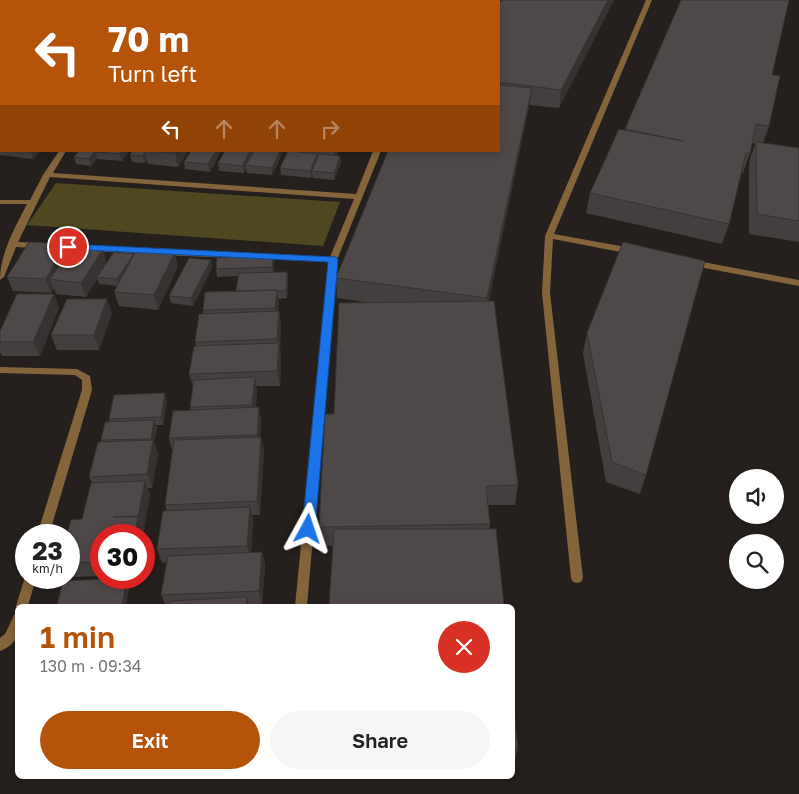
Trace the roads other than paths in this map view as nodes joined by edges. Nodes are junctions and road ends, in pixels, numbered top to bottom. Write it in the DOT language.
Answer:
graph roads {
  1 [pos="649,0"];
  2 [pos="62,152"];
  3 [pos="377,152"];
  4 [pos="47,175"];
  5 [pos="358,197"];
  6 [pos="0,202"];
  7 [pos="32,202"];
  8 [pos="550,236"];
  9 [pos="12,244"];
  10 [pos="636,252"];
  11 [pos="333,260"];
  12 [pos="684,261"];
  13 [pos="0,278"];
  14 [pos="799,283"];
  15 [pos="0,370"];
  16 [pos="46,524"];
  17 [pos="577,578"];
  18 [pos="27,589"];
  19 [pos="23,604"];
  20 [pos="301,604"];
  21 [pos="15,626"];
  22 [pos="0,645"];
  1 -- 8 [label="street"];
  2 -- 4 [label="street"];
  3 -- 5 [label="street"];
  4 -- 5 [label="street"];
  4 -- 7 [label="street"];
  5 -- 11 [label="street"];
  6 -- 7 [label="street"];
  7 -- 9 [label="street"];
  8 -- 10 [label="street"];
  8 -- 17 [label="street"];
  9 -- 11 [label="street"];
  9 -- 13 [label="street"];
  11 -- 20 [label="street"];
  12 -- 14 [label="street"];
  15 -- 16 [label="street"];
  18 -- 19 [label="street"];
  21 -- 22 [label="street"];
}
